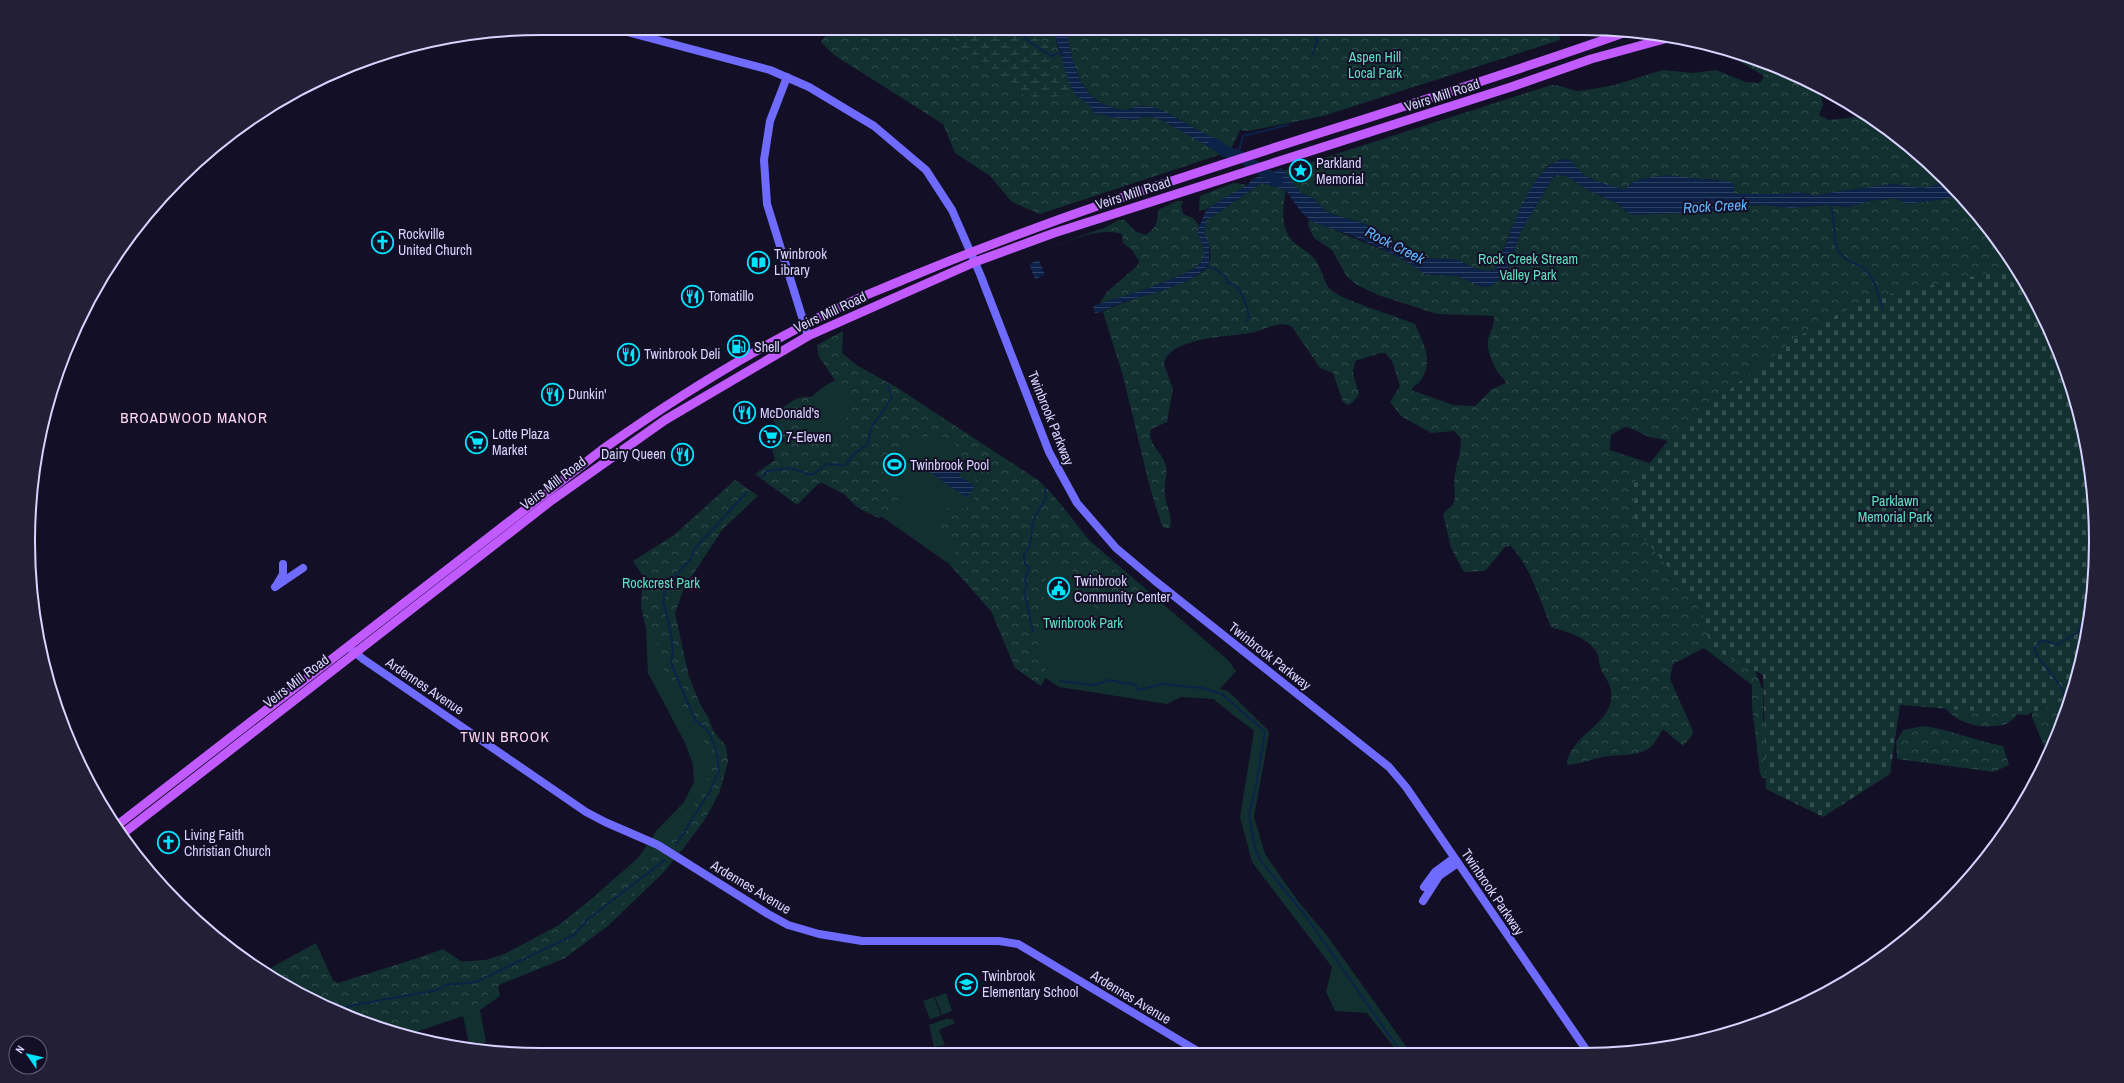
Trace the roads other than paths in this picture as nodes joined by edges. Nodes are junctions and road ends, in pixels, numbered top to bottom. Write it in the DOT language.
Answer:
graph roads {
  1 [pos="638,35"];
  2 [pos="1615,36"];
  3 [pos="1658,41"];
  4 [pos="787,77"];
  5 [pos="971,252"];
  6 [pos="975,262"];
  7 [pos="805,325"];
  8 [pos="808,336"];
  9 [pos="547,491"];
  10 [pos="552,500"];
  11 [pos="283,564"];
  12 [pos="303,568"];
  13 [pos="349,646"];
  14 [pos="355,654"];
  15 [pos="120,823"];
  16 [pos="126,831"];
  17 [pos="1456,860"];
  18 [pos="1424,887"];
  19 [pos="1423,901"];
  20 [pos="1192,1048"];
  21 [pos="1585,1048"];
  1 -- 4 [label="street, Twinbrook Parkway"];
  2 -- 5 [label="main road, Veirs Mill Road"];
  3 -- 6 [label="main road, Veirs Mill Road"];
  4 -- 5 [label="street, Twinbrook Parkway"];
  4 -- 7 [label="street"];
  5 -- 6 [label="street, Twinbrook Parkway"];
  5 -- 7 [label="main road, Veirs Mill Road"];
  6 -- 8 [label="main road, Veirs Mill Road"];
  6 -- 17 [label="street, Twinbrook Parkway"];
  7 -- 8 [label="street"];
  7 -- 9 [label="main road, Veirs Mill Road"];
  8 -- 10 [label="main road, Veirs Mill Road"];
  9 -- 10 [label="main road"];
  9 -- 13 [label="main road, Veirs Mill Road"];
  10 -- 14 [label="main road, Veirs Mill Road"];
  11 -- 12 [label="street"];
  13 -- 14 [label="street, Ardennes Avenue"];
  13 -- 15 [label="main road, Veirs Mill Road"];
  14 -- 16 [label="main road, Veirs Mill Road"];
  14 -- 20 [label="street, Ardennes Avenue"];
  17 -- 18 [label="street"];
  17 -- 19 [label="street"];
  17 -- 21 [label="street, Twinbrook Parkway"];
}
